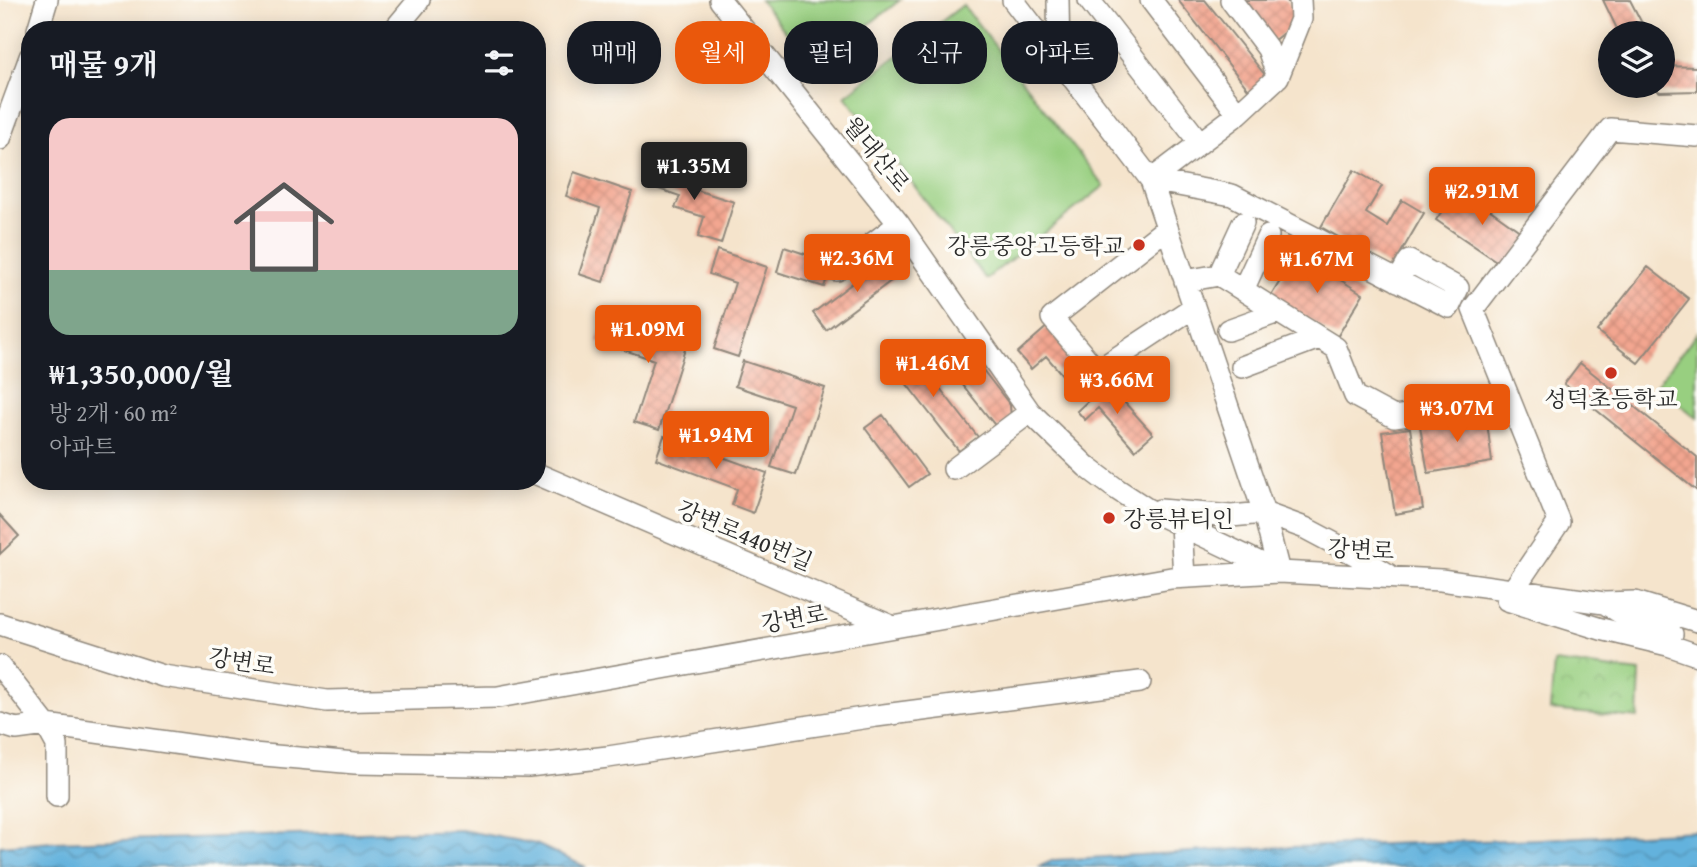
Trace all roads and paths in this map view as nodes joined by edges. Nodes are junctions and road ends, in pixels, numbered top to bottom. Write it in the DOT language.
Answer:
graph roads {
  1 [pos="47,0"];
  2 [pos="419,0"];
  3 [pos="720,0"];
  4 [pos="1013,0"];
  5 [pos="1058,0"];
  6 [pos="1089,0"];
  7 [pos="1151,0"];
  8 [pos="1231,0"];
  9 [pos="1300,0"];
  10 [pos="41,21"];
  11 [pos="402,21"];
  12 [pos="1029,21"];
  13 [pos="1058,21"];
  14 [pos="1278,77"];
  15 [pos="21,82"];
  16 [pos="1077,84"];
  17 [pos="1238,114"];
  18 [pos="1697,136"];
  19 [pos="0,139"];
  20 [pos="1200,143"];
  21 [pos="1151,180"];
  22 [pos="1243,223"];
  23 [pos="899,224"];
  24 [pos="1167,228"];
  25 [pos="1268,236"];
  26 [pos="837,270"];
  27 [pos="1219,275"];
  28 [pos="1185,281"];
  29 [pos="1243,290"];
  30 [pos="1194,307"];
  31 [pos="1473,309"];
  32 [pos="1278,312"];
  33 [pos="1228,330"];
  34 [pos="1319,338"];
  35 [pos="1242,367"];
  36 [pos="1482,404"];
  37 [pos="1030,412"];
  38 [pos="954,470"];
  39 [pos="546,478"];
  40 [pos="1147,509"];
  41 [pos="1264,513"];
  42 [pos="1181,525"];
  43 [pos="1279,572"];
  44 [pos="1391,576"];
  45 [pos="1184,578"];
  46 [pos="1441,580"];
  47 [pos="1513,590"];
  48 [pos="1604,603"];
  49 [pos="1697,612"];
  50 [pos="1697,621"];
  51 [pos="0,624"];
  52 [pos="893,627"];
  53 [pos="1697,642"];
  54 [pos="1697,655"];
  55 [pos="0,666"];
  56 [pos="1140,682"];
  57 [pos="0,724"];
  58 [pos="46,725"];
  59 [pos="57,796"];
  1 -- 10 [label="street"];
  2 -- 11 [label="street"];
  3 -- 23 [label="street, 월대산로"];
  4 -- 12 [label="street"];
  5 -- 13 [label="street"];
  6 -- 20 [label="street"];
  7 -- 17 [label="street"];
  8 -- 14 [label="street"];
  9 -- 14 [label="street"];
  14 -- 17 [label="street"];
  15 -- 19 [label="street"];
  16 -- 21 [label="street"];
  17 -- 20 [label="street"];
  18 -- 31 [label="street"];
  20 -- 21 [label="street"];
  21 -- 24 [label="street"];
  21 -- 31 [label="street"];
  22 -- 27 [label="street"];
  23 -- 26 [label="street"];
  23 -- 37 [label="street, 월대산로"];
  24 -- 28 [label="street"];
  24 -- 30 [label="street"];
  25 -- 29 [label="street"];
  27 -- 28 [label="street"];
  27 -- 29 [label="street"];
  28 -- 30 [label="street"];
  29 -- 32 [label="street"];
  30 -- 41 [label="street"];
  31 -- 47 [label="street"];
  32 -- 33 [label="street"];
  32 -- 34 [label="street"];
  34 -- 35 [label="street"];
  34 -- 36 [label="street"];
  37 -- 38 [label="street"];
  37 -- 40 [label="street, 월대산로"];
  39 -- 52 [label="street, 강변로440번길"];
  40 -- 41 [label="street"];
  40 -- 42 [label="street, 월대산로"];
  41 -- 43 [label="street"];
  41 -- 44 [label="street"];
  42 -- 43 [label="street, 월대산로"];
  42 -- 45 [label="street"];
  43 -- 44 [label="street, 강변로"];
  43 -- 45 [label="street, 강변로"];
  44 -- 46 [label="street, 강변로"];
  45 -- 52 [label="street, 강변로"];
  46 -- 47 [label="street, 강변로"];
  46 -- 54 [label="street"];
  47 -- 48 [label="street, 강변로"];
  47 -- 49 [label="street"];
  48 -- 50 [label="street, 강변로"];
  48 -- 53 [label="street, 강변로"];
  51 -- 52 [label="street, 강변로"];
  55 -- 58 [label="street"];
  56 -- 58 [label="street"];
  57 -- 58 [label="street"];
  58 -- 59 [label="street"];
}
